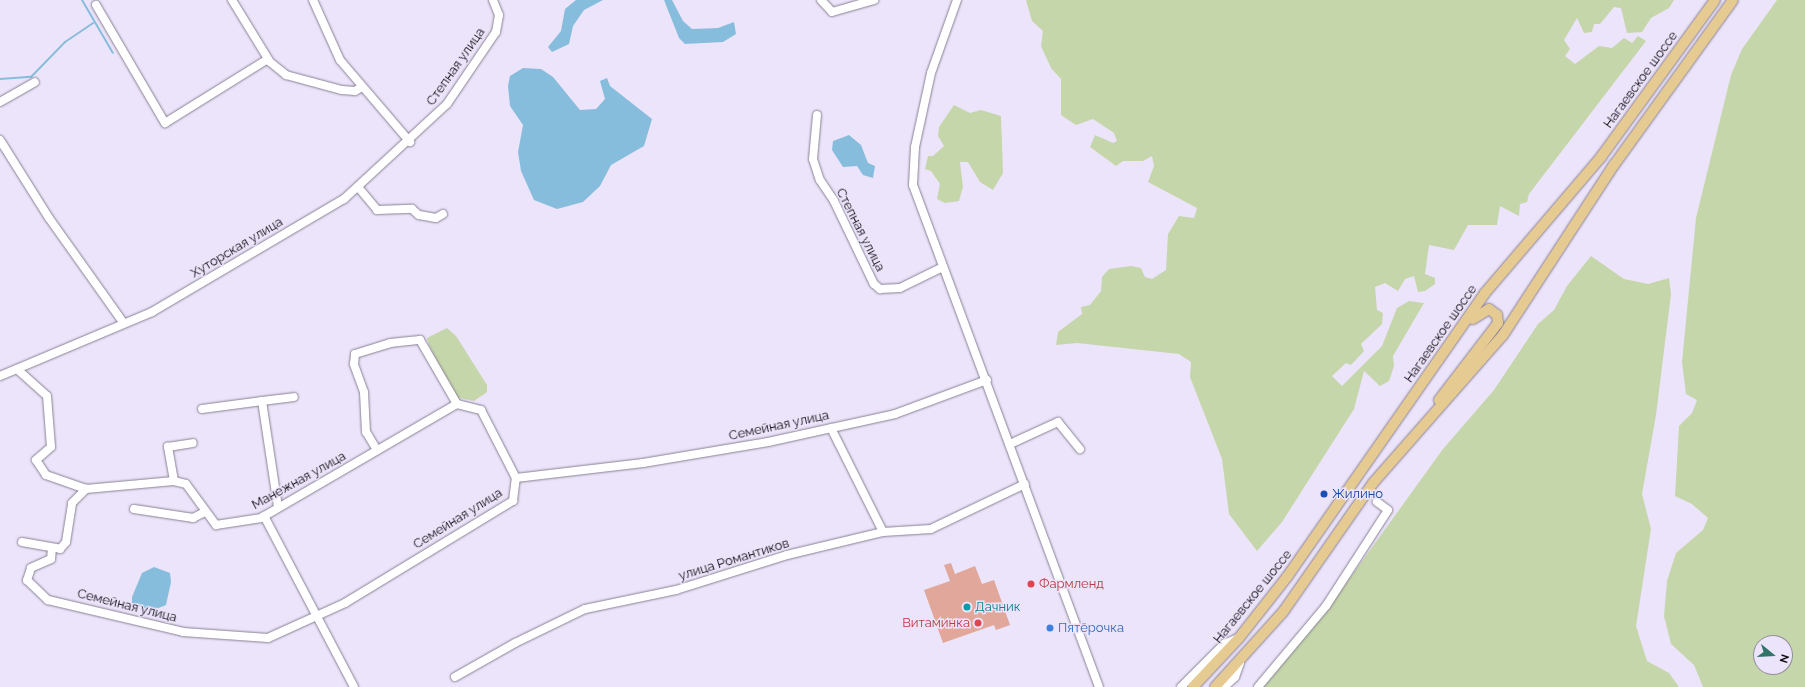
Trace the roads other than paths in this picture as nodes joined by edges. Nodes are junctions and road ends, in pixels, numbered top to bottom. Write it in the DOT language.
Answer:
graph roads {
  1 [pos="232,0"];
  2 [pos="313,0"];
  3 [pos="493,0"];
  4 [pos="821,0"];
  5 [pos="874,0"];
  6 [pos="957,0"];
  7 [pos="1715,0"];
  8 [pos="1734,0"];
  9 [pos="96,5"];
  10 [pos="268,59"];
  11 [pos="35,82"];
  12 [pos="362,87"];
  13 [pos="0,102"];
  14 [pos="817,115"];
  15 [pos="0,140"];
  16 [pos="410,142"];
  17 [pos="358,187"];
  18 [pos="443,214"];
  19 [pos="943,266"];
  20 [pos="123,322"];
  21 [pos="16,368"];
  22 [pos="0,376"];
  23 [pos="987,380"];
  24 [pos="294,397"];
  25 [pos="262,401"];
  26 [pos="457,404"];
  27 [pos="202,409"];
  28 [pos="1398,419"];
  29 [pos="831,428"];
  30 [pos="1419,429"];
  31 [pos="193,442"];
  32 [pos="1010,444"];
  33 [pos="1080,449"];
  34 [pos="377,450"];
  35 [pos="516,478"];
  36 [pos="174,481"];
  37 [pos="1025,484"];
  38 [pos="86,490"];
  39 [pos="1377,502"];
  40 [pos="278,507"];
  41 [pos="134,509"];
  42 [pos="204,512"];
  43 [pos="264,516"];
  44 [pos="883,532"];
  45 [pos="22,542"];
  46 [pos="52,548"];
  47 [pos="318,618"];
  48 [pos="1239,638"];
  49 [pos="1240,663"];
  50 [pos="1096,676"];
  51 [pos="455,677"];
  52 [pos="354,687"];
  53 [pos="1099,687"];
  54 [pos="1103,687"];
  55 [pos="1182,687"];
  56 [pos="1193,687"];
  57 [pos="1215,687"];
  58 [pos="1224,687"];
  59 [pos="1258,687"];
  1 -- 10 [label="street"];
  2 -- 12 [label="street"];
  3 -- 16 [label="street, Степная улица"];
  4 -- 5 [label="street"];
  6 -- 19 [label="street"];
  7 -- 28 [label="main road, Нагаевское шоссе"];
  8 -- 30 [label="main road"];
  9 -- 10 [label="street"];
  10 -- 12 [label="street"];
  11 -- 13 [label="street"];
  12 -- 16 [label="street"];
  14 -- 19 [label="street, Степная улица"];
  15 -- 20 [label="street"];
  16 -- 17 [label="street, Степная улица"];
  17 -- 18 [label="street"];
  17 -- 20 [label="street, Хуторская улица"];
  19 -- 23 [label="street"];
  20 -- 21 [label="street, Хуторская улица"];
  21 -- 22 [label="street, Хуторская улица"];
  21 -- 38 [label="street"];
  23 -- 29 [label="street, Семейная улица"];
  23 -- 32 [label="street"];
  24 -- 25 [label="street"];
  25 -- 27 [label="street"];
  25 -- 40 [label="street"];
  26 -- 34 [label="street, Манежная улица"];
  26 -- 34 [label="street"];
  26 -- 35 [label="street"];
  28 -- 30 [label="main road"];
  28 -- 48 [label="main road, Нагаевское шоссе"];
  29 -- 35 [label="street, Семейная улица"];
  29 -- 44 [label="street"];
  30 -- 49 [label="main road"];
  31 -- 36 [label="street"];
  32 -- 33 [label="street"];
  32 -- 37 [label="street"];
  34 -- 40 [label="street, Манежная улица"];
  35 -- 47 [label="street, Семейная улица"];
  36 -- 38 [label="street"];
  36 -- 42 [label="street, Манежная улица"];
  37 -- 44 [label="street, улица Романтиков"];
  37 -- 50 [label="street"];
  38 -- 46 [label="street"];
  39 -- 59 [label="street"];
  40 -- 43 [label="street, Манежная улица"];
  41 -- 42 [label="street"];
  42 -- 43 [label="street, Манежная улица"];
  43 -- 47 [label="street"];
  44 -- 51 [label="street, улица Романтиков"];
  45 -- 46 [label="street"];
  46 -- 47 [label="street, Семейная улица"];
  47 -- 52 [label="street"];
  48 -- 55 [label="street"];
  48 -- 56 [label="main road, Нагаевское шоссе"];
  49 -- 57 [label="main road"];
  49 -- 58 [label="street"];
  50 -- 53 [label="street"];
  50 -- 54 [label="street"];
}
